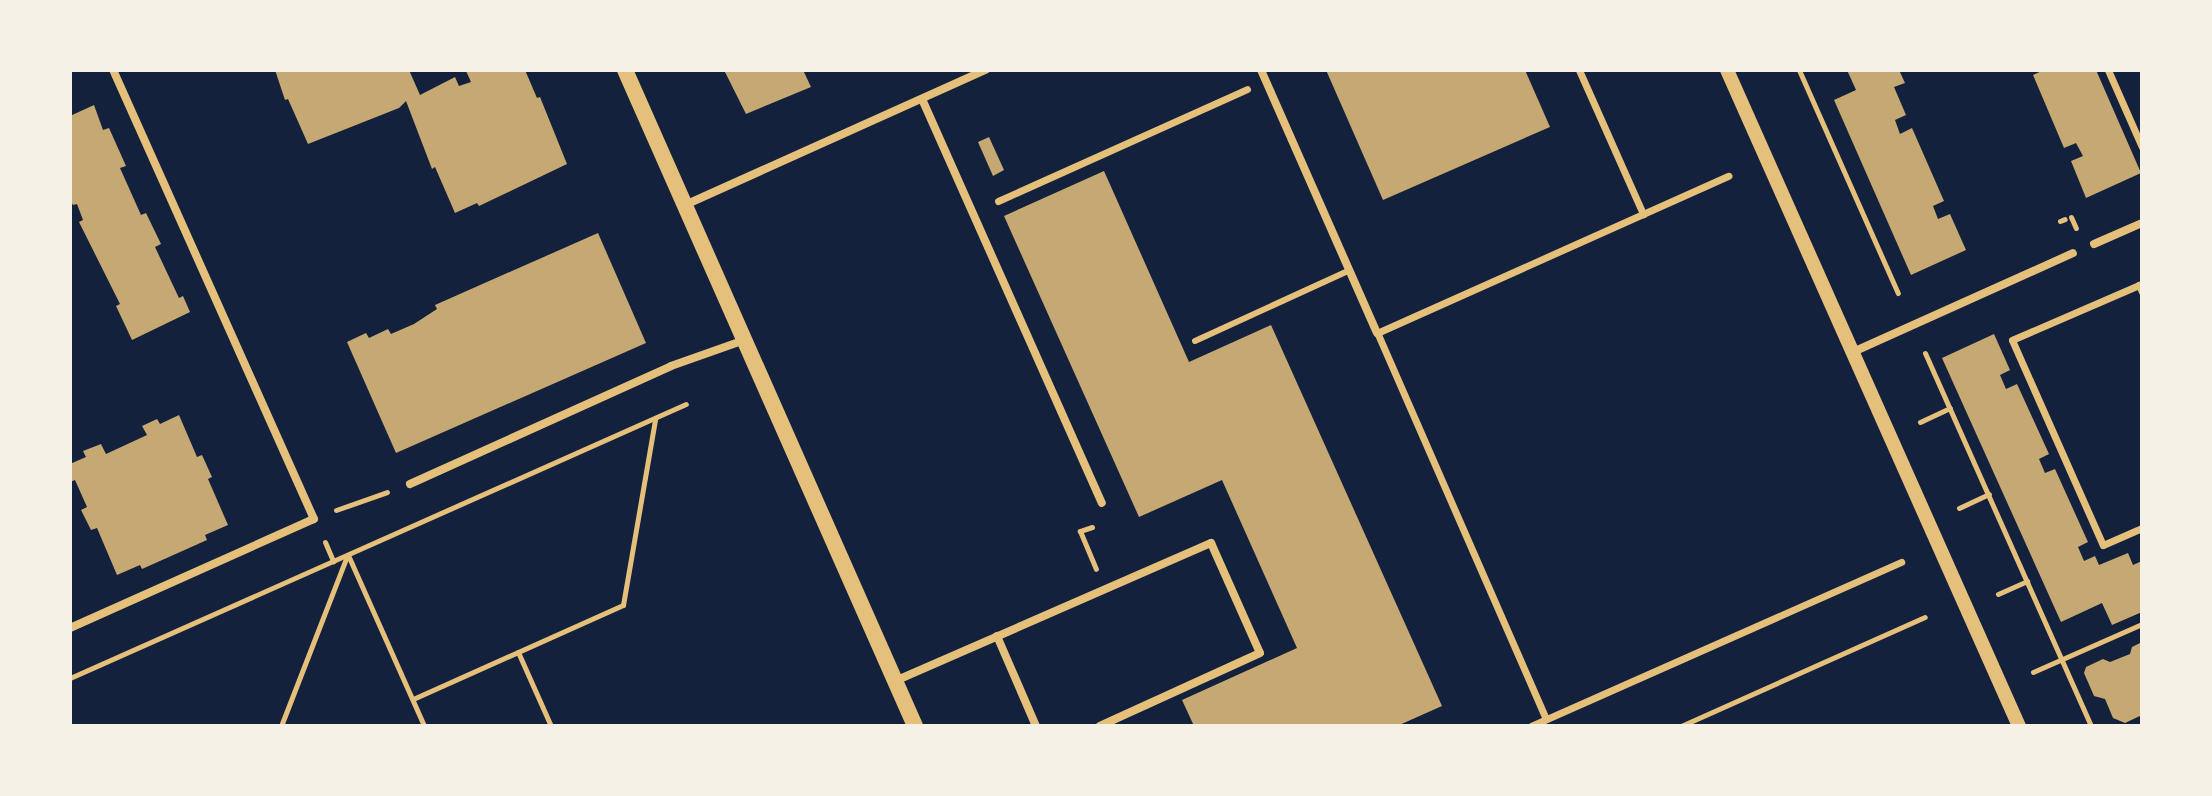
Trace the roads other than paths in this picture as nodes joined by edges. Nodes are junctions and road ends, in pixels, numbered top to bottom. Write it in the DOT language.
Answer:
graph roads {
  1 [pos="113,70"];
  2 [pos="625,70"];
  3 [pos="986,70"];
  4 [pos="1261,70"];
  5 [pos="1579,70"];
  6 [pos="1727,70"];
  7 [pos="2108,70"];
  8 [pos="1247,89"];
  9 [pos="922,99"];
  10 [pos="2142,147"];
  11 [pos="1728,176"];
  12 [pos="998,201"];
  13 [pos="685,205"];
  14 [pos="1643,214"];
  15 [pos="2142,223"];
  16 [pos="2094,244"];
  17 [pos="2073,253"];
  18 [pos="1350,270"];
  19 [pos="2142,292"];
  20 [pos="1377,333"];
  21 [pos="745,340"];
  22 [pos="1195,341"];
  23 [pos="1853,352"];
  24 [pos="410,484"];
  25 [pos="1102,503"];
  26 [pos="2142,528"];
  27 [pos="1901,562"];
  28 [pos="70,628"];
  29 [pos="997,636"];
  30 [pos="895,681"];
  31 [pos="1546,719"];
  32 [pos="915,726"];
  33 [pos="1036,726"];
  34 [pos="1100,726"];
  35 [pos="1531,726"];
  36 [pos="2019,726"];
  1 -- 28 [label="street"];
  2 -- 13 [label="main road"];
  3 -- 9 [label="street"];
  4 -- 18 [label="street"];
  5 -- 14 [label="street"];
  6 -- 23 [label="street"];
  7 -- 10 [label="street"];
  8 -- 12 [label="street"];
  9 -- 13 [label="street"];
  9 -- 25 [label="street"];
  11 -- 14 [label="street"];
  13 -- 21 [label="main road"];
  14 -- 20 [label="street"];
  15 -- 16 [label="street"];
  17 -- 23 [label="street"];
  18 -- 20 [label="street"];
  18 -- 22 [label="lane"];
  19 -- 26 [label="street"];
  20 -- 31 [label="street"];
  21 -- 24 [label="street"];
  21 -- 30 [label="main road"];
  23 -- 36 [label="street"];
  27 -- 31 [label="street"];
  29 -- 30 [label="street"];
  29 -- 33 [label="street"];
  29 -- 34 [label="street"];
  30 -- 32 [label="main road"];
  31 -- 35 [label="street"];
}
